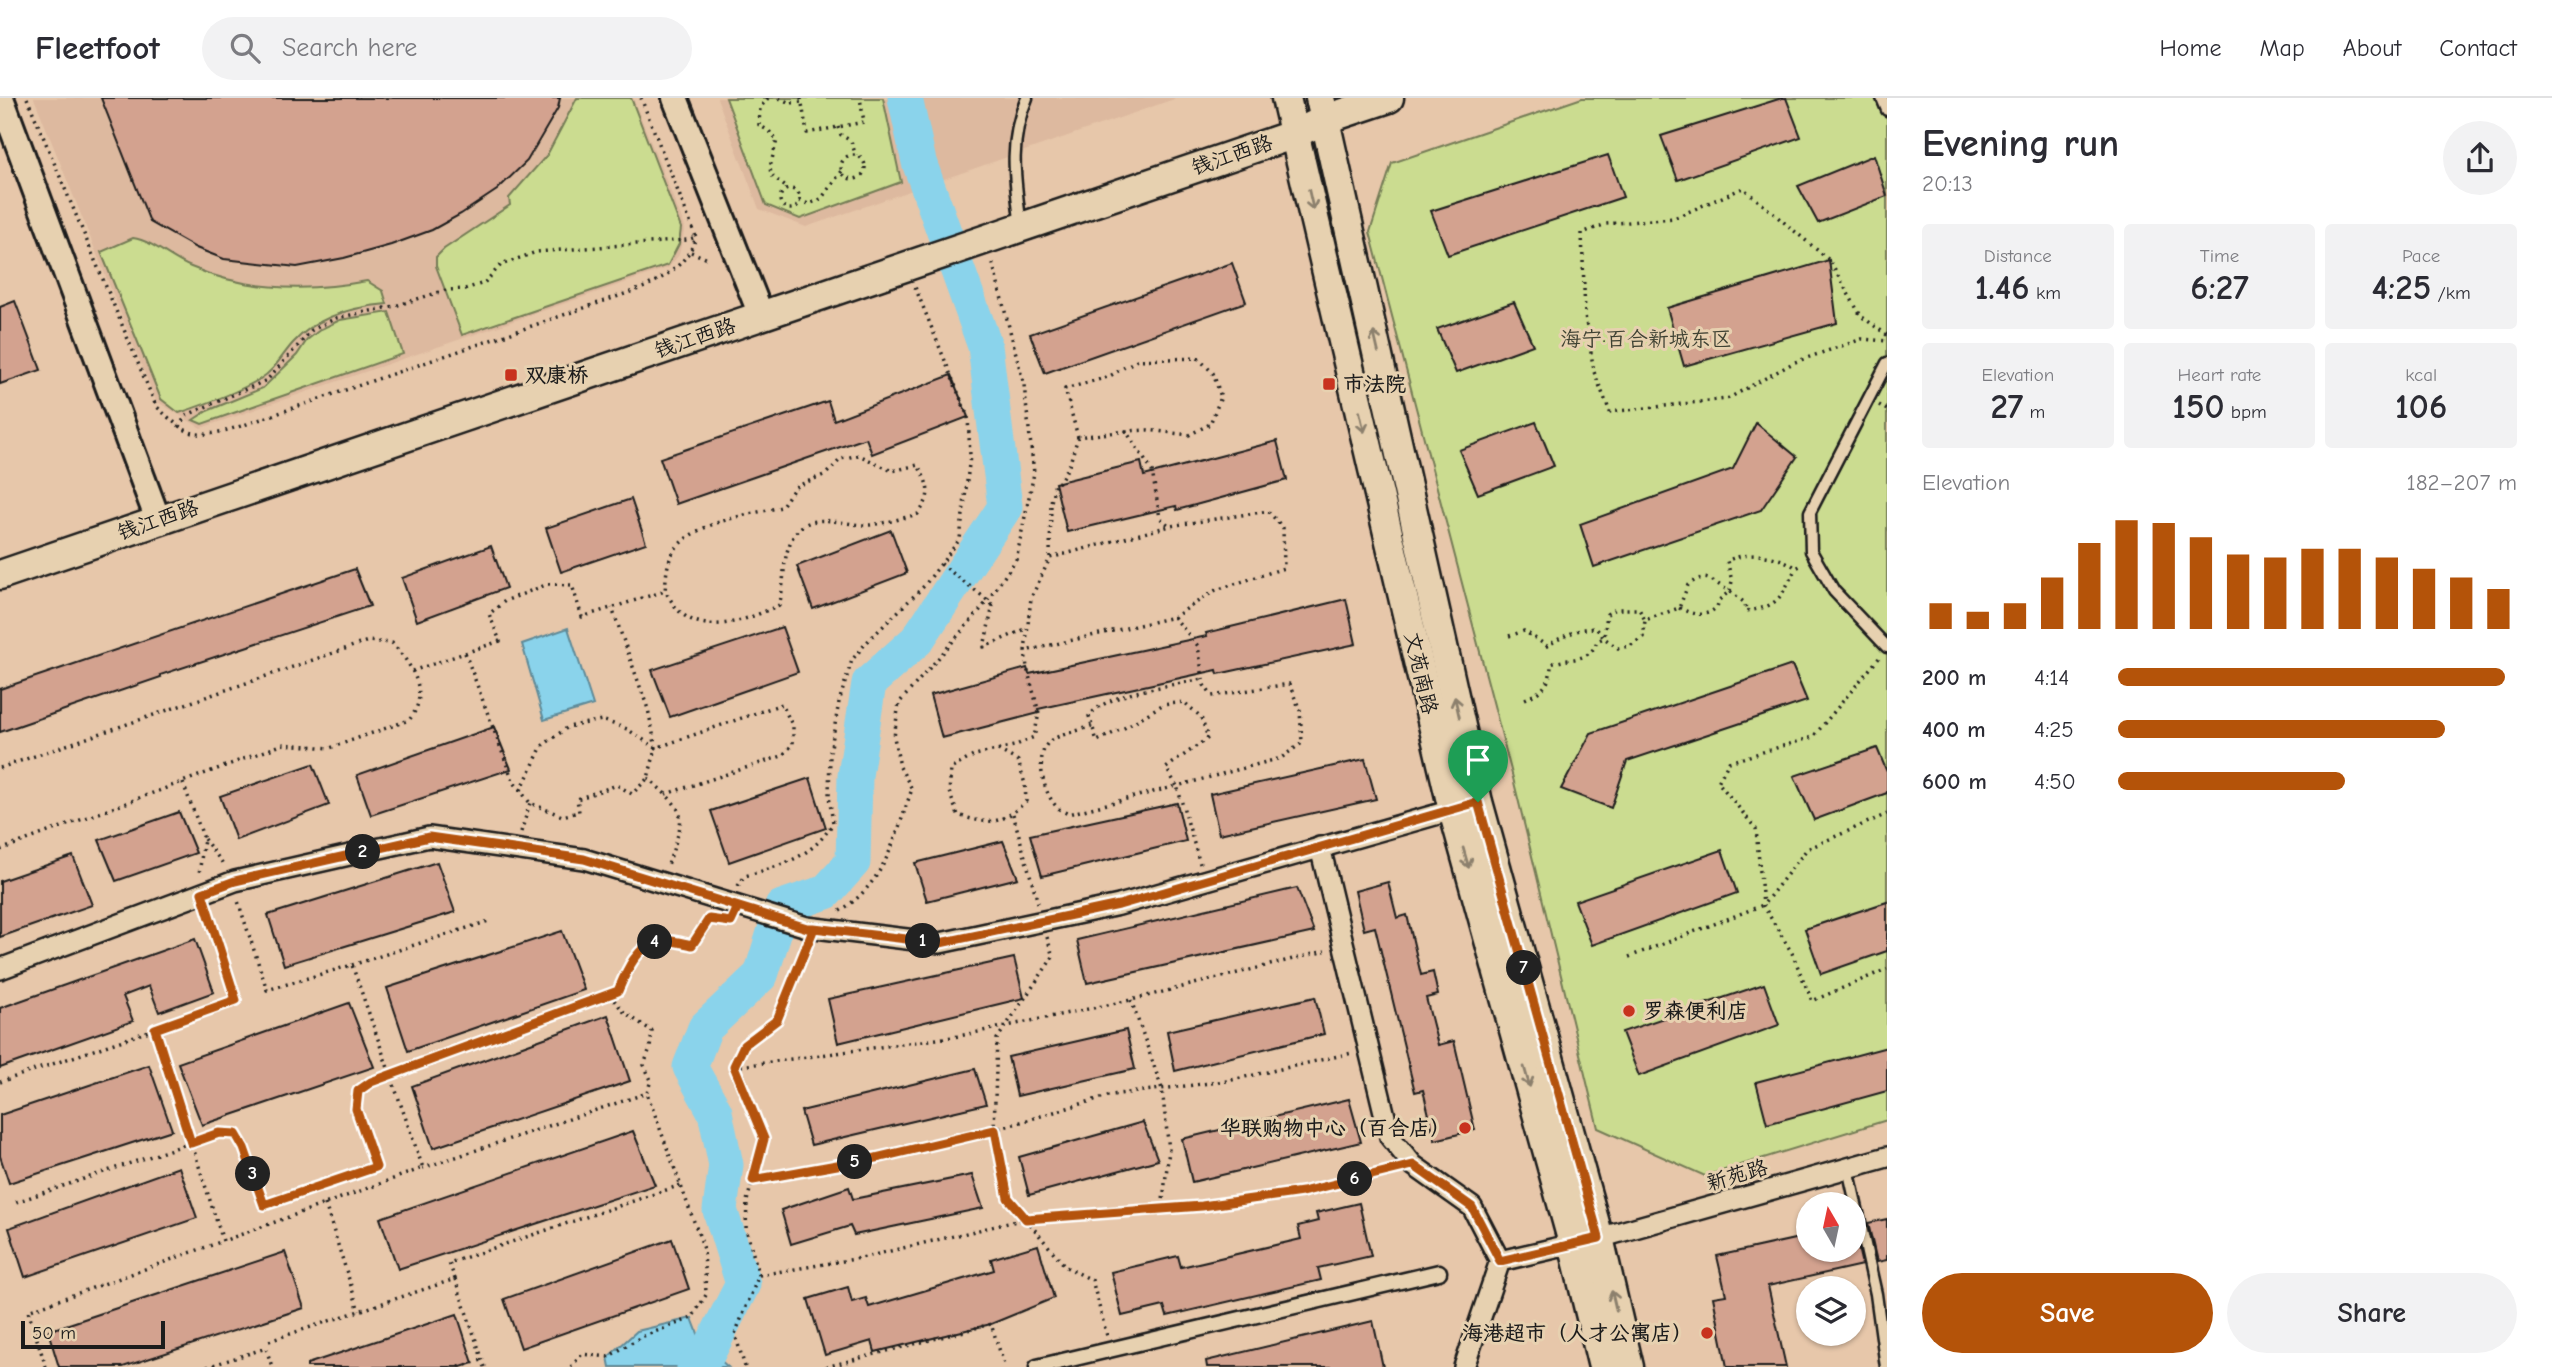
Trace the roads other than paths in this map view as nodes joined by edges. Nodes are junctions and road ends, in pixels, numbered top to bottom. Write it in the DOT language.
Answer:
graph roads {
  1 [pos="1,98"];
  2 [pos="675,98"];
  3 [pos="1027,98"];
  4 [pos="1286,98"];
  5 [pos="1389,98"];
  6 [pos="1882,98"];
  7 [pos="1323,109"];
  8 [pos="1887,110"];
  9 [pos="1295,134"];
  10 [pos="1021,227"];
  11 [pos="761,315"];
  12 [pos="1887,363"];
  13 [pos="158,520"];
  14 [pos="0,575"];
  15 [pos="1887,648"];
  16 [pos="1466,806"];
  17 [pos="1320,847"];
  18 [pos="0,969"];
  19 [pos="1887,1157"];
  20 [pos="1848,1168"];
  21 [pos="1586,1241"];
  22 [pos="1500,1261"];
  23 [pos="1439,1272"];
  24 [pos="1883,1310"];
  25 [pos="1037,1367"];
  26 [pos="1464,1367"];
  27 [pos="1603,1367"];
  28 [pos="1629,1367"];
  29 [pos="1886,1367"];
  1 -- 13 [label="street"];
  2 -- 11 [label="street"];
  3 -- 10 [label="lane"];
  4 -- 9 [label="main road, 文苑南路"];
  5 -- 7 [label="main road, 钱江西路"];
  6 -- 8 [label="lane"];
  7 -- 9 [label="main road, 钱江西路"];
  16 -- 7 [label="main road, 文苑南路, one-way"];
  9 -- 10 [label="main road, 钱江西路"];
  9 -- 16 [label="main road, 文苑南路, one-way"];
  10 -- 11 [label="main road, 钱江西路"];
  11 -- 13 [label="main road, 钱江西路"];
  12 -- 15 [label="lane"];
  13 -- 14 [label="main road, 钱江西路"];
  16 -- 17 [label="street"];
  16 -- 21 [label="main road, 文苑南路"];
  17 -- 18 [label="street"];
  17 -- 22 [label="street"];
  19 -- 20 [label="street, 新苑路"];
  20 -- 21 [label="street, 新苑路"];
  20 -- 24 [label="lane"];
  21 -- 22 [label="street, 新苑路"];
  21 -- 27 [label="main road, 文苑南路"];
  28 -- 21 [label="main road, 文苑南路, one-way"];
  22 -- 26 [label="street"];
  23 -- 25 [label="street"];
  24 -- 29 [label="lane"];
}
